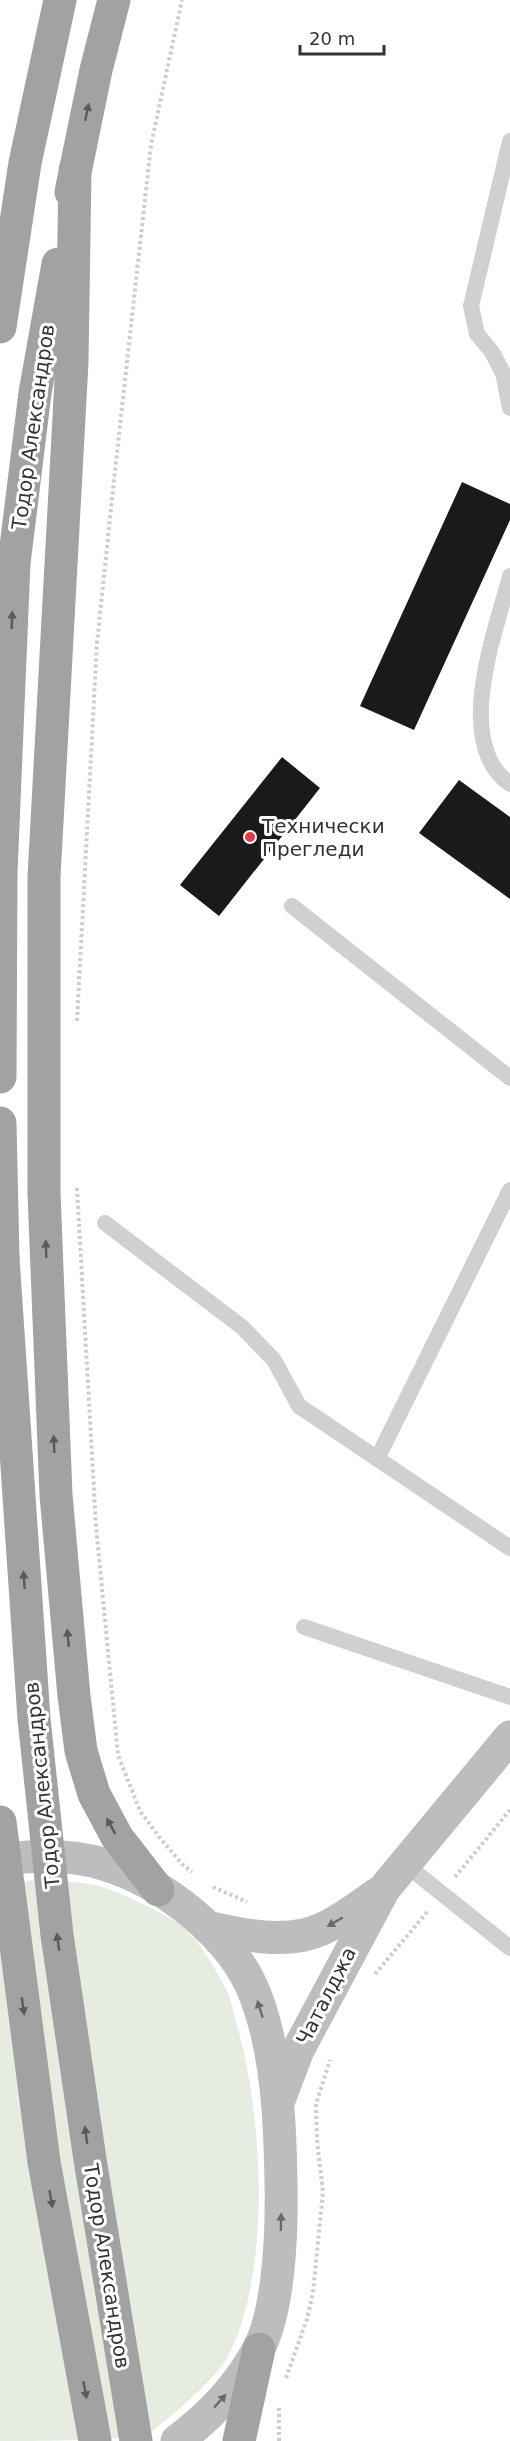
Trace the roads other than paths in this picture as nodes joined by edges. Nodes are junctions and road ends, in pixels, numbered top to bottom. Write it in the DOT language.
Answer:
graph roads {
  1 [pos="60,0"];
  2 [pos="114,0"];
  3 [pos="510,141"];
  4 [pos="25,163"];
  5 [pos="75,170"];
  6 [pos="0,279"];
  7 [pos="0,327"];
  8 [pos="510,408"];
  9 [pos="510,576"];
  10 [pos="510,784"];
  11 [pos="292,906"];
  12 [pos="0,1077"];
  13 [pos="510,1078"];
  14 [pos="0,1123"];
  15 [pos="510,1190"];
  16 [pos="105,1223"];
  17 [pos="377,1459"];
  18 [pos="510,1548"];
  19 [pos="304,1627"];
  20 [pos="510,1697"];
  21 [pos="510,1737"];
  22 [pos="0,1822"];
  23 [pos="0,1860"];
  24 [pos="405,1864"];
  25 [pos="384,1889"];
  26 [pos="158,1890"];
  27 [pos="207,1926"];
  28 [pos="507,1940"];
  29 [pos="277,2108"];
  30 [pos="259,2349"];
  31 [pos="94,2441"];
  32 [pos="136,2441"];
  33 [pos="177,2441"];
  34 [pos="239,2441"];
  1 -- 4 [label="highway"];
  5 -- 2 [label="highway, Тодор Александров, one-way"];
  3 -- 8 [label="lane"];
  4 -- 6 [label="highway"];
  4 -- 7 [label="highway"];
  12 -- 5 [label="highway, Тодор Александров, one-way"];
  26 -- 5 [label="highway, one-way"];
  9 -- 10 [label="lane"];
  11 -- 13 [label="lane"];
  32 -- 14 [label="highway, Тодор Александров, one-way, bridge"];
  15 -- 17 [label="lane"];
  16 -- 17 [label="lane"];
  17 -- 18 [label="lane"];
  19 -- 20 [label="lane"];
  21 -- 24 [label="main road, Чаталджа"];
  22 -- 31 [label="highway, one-way, bridge"];
  23 -- 26 [label="main road"];
  24 -- 25 [label="main road, Чаталджа"];
  24 -- 28 [label="lane"];
  25 -- 27 [label="main road, Чаталджа, one-way"];
  25 -- 29 [label="main road, Чаталджа"];
  26 -- 27 [label="main road"];
  29 -- 27 [label="main road, one-way"];
  30 -- 29 [label="main road, one-way"];
  33 -- 30 [label="main road, one-way"];
  30 -- 34 [label="highway"];
}
